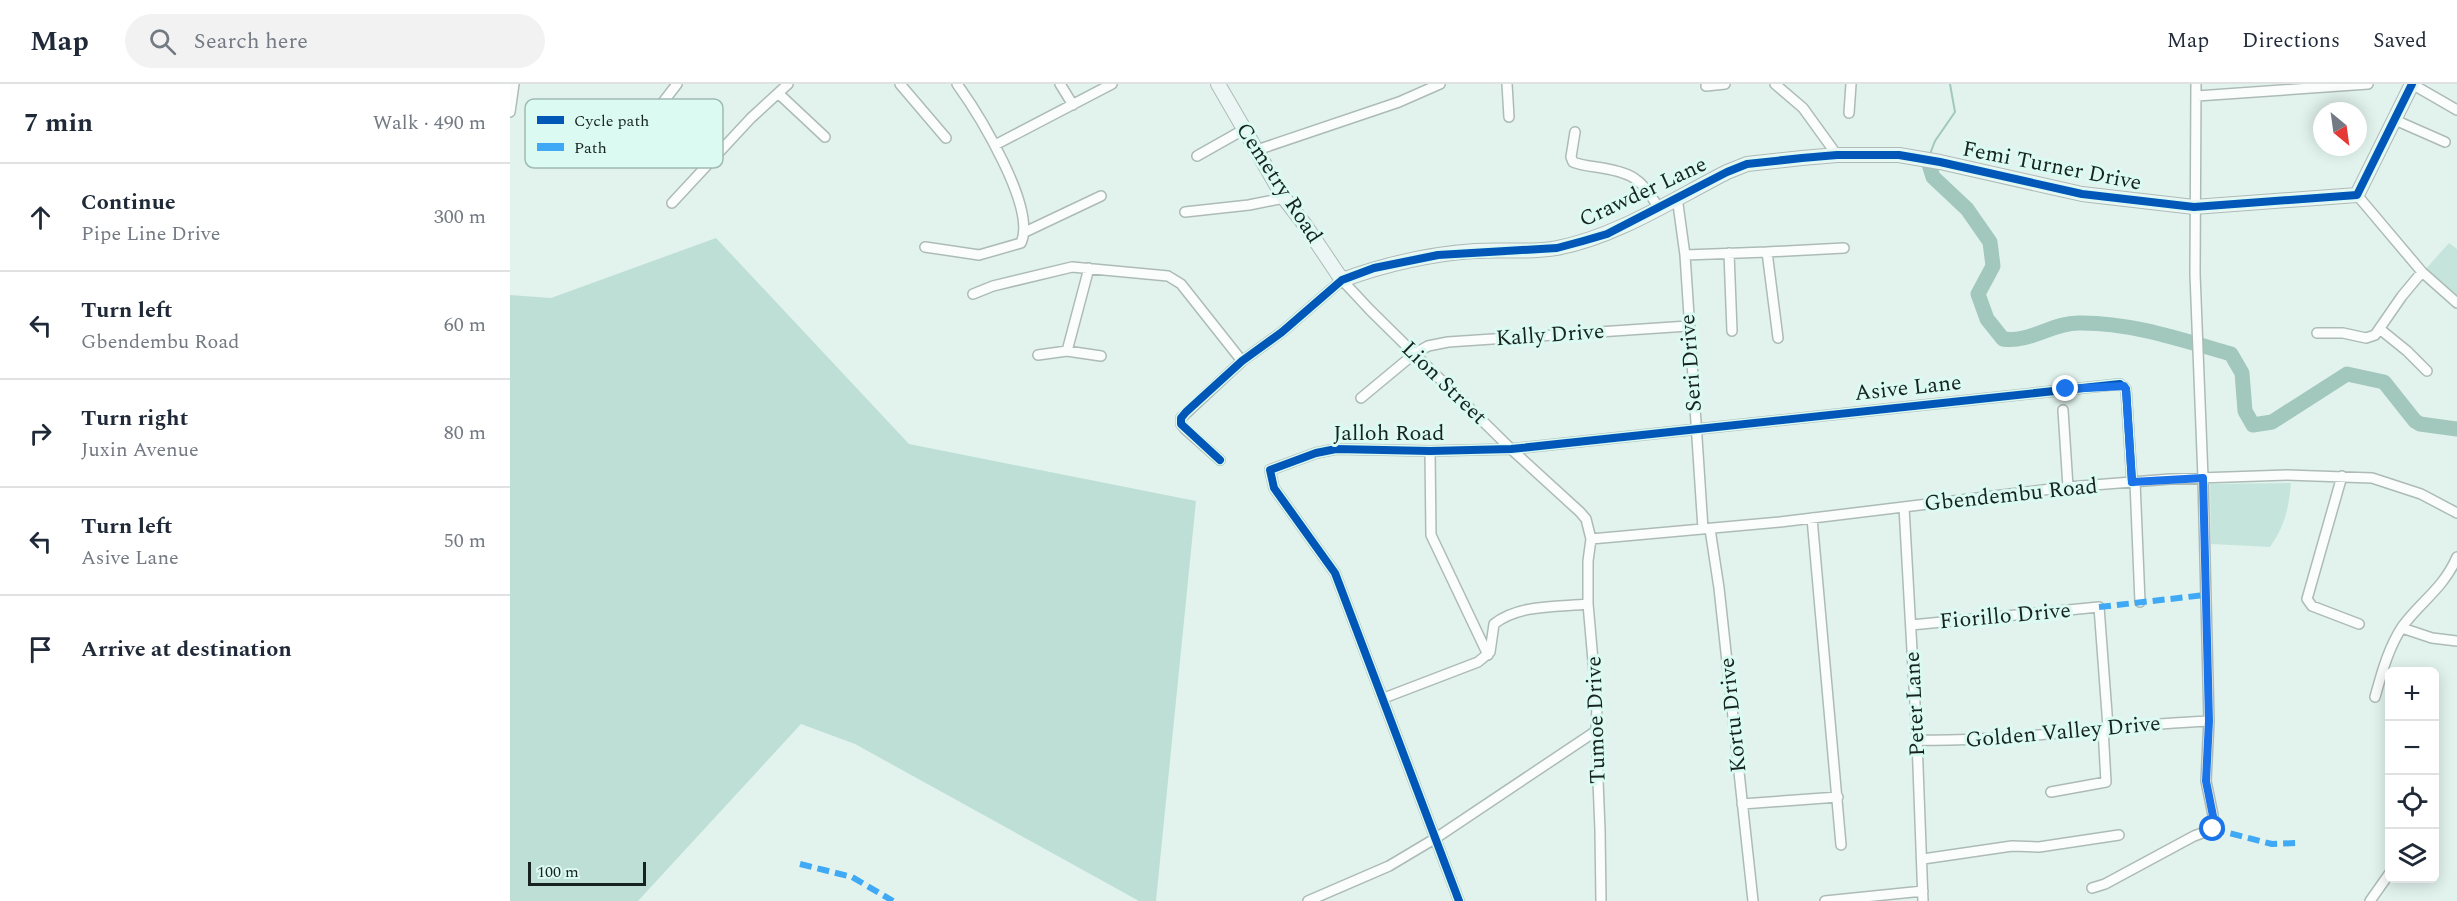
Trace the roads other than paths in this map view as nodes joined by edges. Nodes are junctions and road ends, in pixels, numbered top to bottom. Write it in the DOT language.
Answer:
graph roads {
  1 [pos="514,84"];
  2 [pos="677,84"];
  3 [pos="788,84"];
  4 [pos="900,84"];
  5 [pos="957,84"];
  6 [pos="1060,84"];
  7 [pos="1112,84"];
  8 [pos="1218,84"];
  9 [pos="1440,84"];
  10 [pos="1507,84"];
  11 [pos="1725,84"];
  12 [pos="1775,84"];
  13 [pos="1851,84"];
  14 [pos="2196,84"];
  15 [pos="2368,84"];
  16 [pos="2412,84"];
  17 [pos="1706,86"];
  18 [pos="778,93"];
  19 [pos="2197,96"];
  20 [pos="665,99"];
  21 [pos="1072,105"];
  22 [pos="2457,110"];
  23 [pos="510,112"];
  24 [pos="1849,113"];
  25 [pos="1509,117"];
  26 [pos="2395,120"];
  27 [pos="1243,130"];
  28 [pos="1575,132"];
  29 [pos="825,137"];
  30 [pos="946,138"];
  31 [pos="2445,142"];
  32 [pos="995,145"];
  33 [pos="723,150"];
  34 [pos="1257,150"];
  35 [pos="1837,155"];
  36 [pos="1197,156"];
  37 [pos="1925,159"];
  38 [pos="706,168"];
  39 [pos="2357,195"];
  40 [pos="1101,196"];
  41 [pos="1677,197"];
  42 [pos="1284,198"];
  43 [pos="672,203"];
  44 [pos="1658,207"];
  45 [pos="2194,207"];
  46 [pos="1185,212"];
  47 [pos="1025,232"];
  48 [pos="925,247"];
  49 [pos="1844,248"];
  50 [pos="1767,252"];
  51 [pos="1729,253"];
  52 [pos="1685,255"];
  53 [pos="1089,268"];
  54 [pos="2422,272"];
  55 [pos="1342,280"];
  56 [pos="973,294"];
  57 [pos="2457,303"];
  58 [pos="1688,326"];
  59 [pos="2381,330"];
  60 [pos="1732,331"];
  61 [pos="2317,333"];
  62 [pos="1778,338"];
  63 [pos="1066,351"];
  64 [pos="1414,354"];
  65 [pos="1038,355"];
  66 [pos="1101,356"];
  67 [pos="1242,361"];
  68 [pos="2427,371"];
  69 [pos="1361,398"];
  70 [pos="2063,410"];
  71 [pos="1696,428"];
  72 [pos="1511,449"];
  73 [pos="1430,452"];
  74 [pos="1220,460"];
  75 [pos="2342,476"];
  76 [pos="2203,478"];
  77 [pos="2133,482"];
  78 [pos="2068,487"];
  79 [pos="1904,507"];
  80 [pos="2457,513"];
  81 [pos="1812,518"];
  82 [pos="1706,529"];
  83 [pos="1591,539"];
  84 [pos="2457,557"];
  85 [pos="2140,602"];
  86 [pos="1588,604"];
  87 [pos="2359,624"];
  88 [pos="1911,625"];
  89 [pos="2402,628"];
  90 [pos="2457,641"];
  91 [pos="1488,655"];
  92 [pos="2375,697"];
  93 [pos="1384,698"];
  94 [pos="2209,721"];
  95 [pos="2106,727"];
  96 [pos="1596,731"];
  97 [pos="1917,740"];
  98 [pos="2051,792"];
  99 [pos="1838,797"];
  100 [pos="1742,804"];
  101 [pos="2118,835"];
  102 [pos="1436,838"];
  103 [pos="1841,846"];
  104 [pos="1923,859"];
  105 [pos="2385,880"];
  106 [pos="2092,888"];
  107 [pos="1923,896"];
  108 [pos="1308,901"];
  109 [pos="1459,901"];
  110 [pos="1600,901"];
  111 [pos="1753,901"];
  112 [pos="1825,901"];
  113 [pos="2370,901"];
  1 -- 23 [label="street"];
  2 -- 20 [label="street"];
  3 -- 18 [label="street"];
  4 -- 30 [label="street"];
  5 -- 32 [label="street"];
  6 -- 21 [label="street"];
  7 -- 21 [label="street"];
  8 -- 27 [label="street, Cemetry Road"];
  9 -- 34 [label="street"];
  10 -- 25 [label="street"];
  11 -- 17 [label="street"];
  12 -- 35 [label="street"];
  13 -- 24 [label="street"];
  14 -- 19 [label="street"];
  15 -- 19 [label="street"];
  16 -- 22 [label="street"];
  16 -- 26 [label="street"];
  18 -- 29 [label="street"];
  18 -- 33 [label="street"];
  19 -- 45 [label="street"];
  21 -- 32 [label="street"];
  26 -- 31 [label="street"];
  26 -- 39 [label="street"];
  27 -- 34 [label="street, Cemetry Road"];
  27 -- 36 [label="street"];
  28 -- 44 [label="street"];
  32 -- 47 [label="street"];
  34 -- 42 [label="street, Cemetry Road"];
  35 -- 37 [label="street, Crawder Lane"];
  35 -- 41 [label="street, Crawder Lane"];
  37 -- 45 [label="street, Femi Turner Drive"];
  38 -- 43 [label="street"];
  39 -- 45 [label="street, Femi Turner Drive"];
  39 -- 54 [label="street"];
  40 -- 47 [label="street"];
  41 -- 44 [label="street, Crawder Lane"];
  41 -- 52 [label="street, Seri Drive"];
  42 -- 46 [label="street"];
  42 -- 55 [label="street, Cemetry Road"];
  44 -- 55 [label="street, Crawder Lane"];
  45 -- 76 [label="street"];
  47 -- 48 [label="street"];
  49 -- 50 [label="street"];
  50 -- 51 [label="street"];
  50 -- 62 [label="street"];
  51 -- 52 [label="street"];
  51 -- 60 [label="street"];
  52 -- 58 [label="street, Seri Drive"];
  53 -- 56 [label="street"];
  53 -- 63 [label="street"];
  53 -- 67 [label="street"];
  54 -- 57 [label="street"];
  54 -- 59 [label="street"];
  55 -- 64 [label="street, Lion Street"];
  55 -- 67 [label="street"];
  58 -- 64 [label="street, Kally Drive"];
  58 -- 71 [label="street, Seri Drive"];
  59 -- 61 [label="street"];
  59 -- 68 [label="street"];
  63 -- 65 [label="street"];
  63 -- 66 [label="street"];
  64 -- 69 [label="street, Kally Drive"];
  64 -- 72 [label="street, Lion Street"];
  67 -- 74 [label="street"];
  70 -- 78 [label="street"];
  71 -- 72 [label="street, Jalloh Road"];
  71 -- 77 [label="street, Asive Lane"];
  71 -- 82 [label="street, Seri Drive"];
  72 -- 73 [label="street, Jalloh Road"];
  72 -- 83 [label="street, Lion Street"];
  73 -- 91 [label="street"];
  73 -- 93 [label="street, Jalloh Road"];
  75 -- 76 [label="street, Gbendembu Road"];
  75 -- 80 [label="street, Gbendembu Road"];
  75 -- 87 [label="street"];
  76 -- 77 [label="street, Gbendembu Road"];
  76 -- 94 [label="street"];
  77 -- 78 [label="street, Gbendembu Road"];
  77 -- 85 [label="street"];
  78 -- 79 [label="street, Gbendembu Road"];
  79 -- 81 [label="street, Gbendembu Road"];
  79 -- 88 [label="street, Peter Lane"];
  81 -- 82 [label="street, Gbendembu Road"];
  81 -- 99 [label="street"];
  82 -- 83 [label="street, Gbendembu Road"];
  82 -- 100 [label="street, Kortu Drive"];
  83 -- 86 [label="street, Tumoe Drive"];
  84 -- 89 [label="street"];
  86 -- 91 [label="street"];
  86 -- 96 [label="street, Tumoe Drive"];
  88 -- 95 [label="street, Fiorillo Drive"];
  88 -- 97 [label="street, Peter Lane"];
  89 -- 90 [label="street"];
  89 -- 92 [label="street"];
  91 -- 93 [label="street"];
  93 -- 102 [label="street, Jalloh Road"];
  94 -- 95 [label="street, Golden Valley Drive"];
  94 -- 106 [label="street"];
  95 -- 97 [label="street, Golden Valley Drive"];
  95 -- 98 [label="street"];
  96 -- 102 [label="street"];
  96 -- 110 [label="street, Tumoe Drive"];
  97 -- 104 [label="street, Peter Lane"];
  99 -- 100 [label="street"];
  99 -- 103 [label="street"];
  100 -- 111 [label="street, Kortu Drive"];
  101 -- 104 [label="street"];
  102 -- 108 [label="street"];
  102 -- 109 [label="street, Jalloh Road"];
  104 -- 107 [label="street, Peter Lane"];
  105 -- 113 [label="street"];
  107 -- 112 [label="street"];
}
